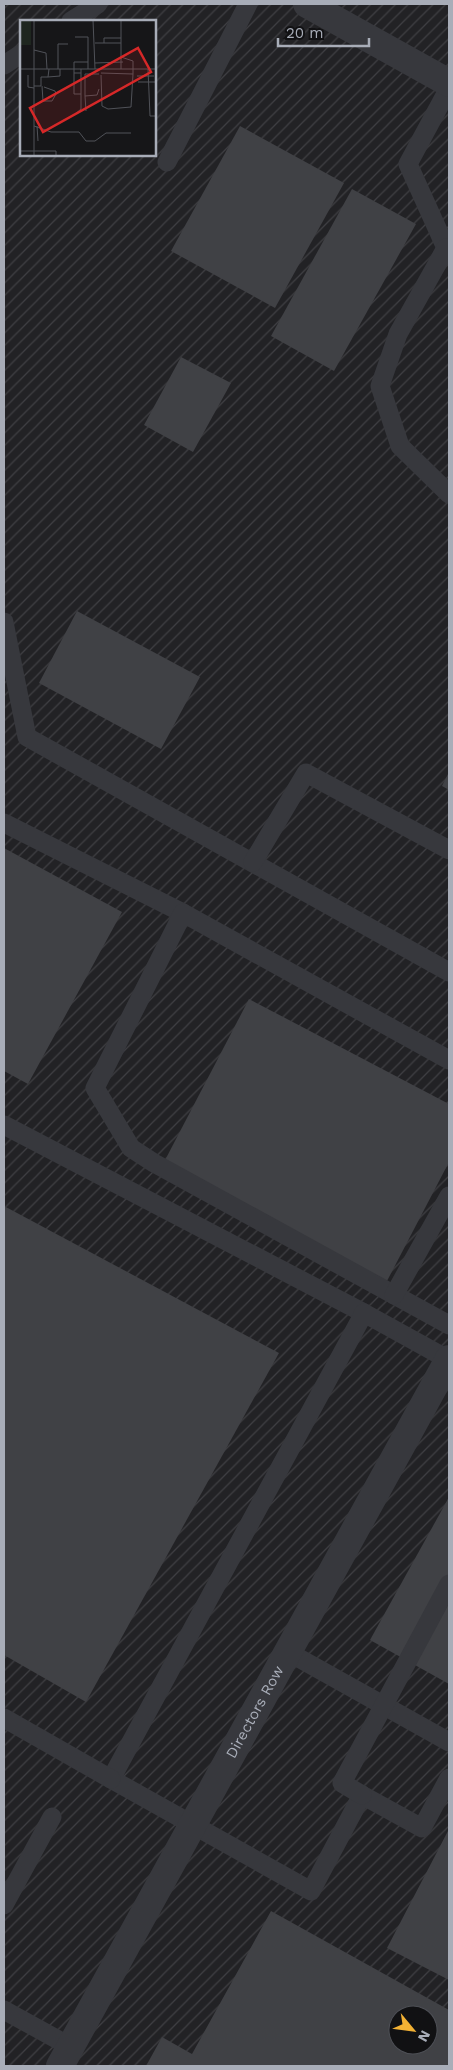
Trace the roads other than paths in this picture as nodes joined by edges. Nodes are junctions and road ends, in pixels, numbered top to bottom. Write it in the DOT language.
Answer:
graph roads {
  1 [pos="98,4"];
  2 [pos="248,4"];
  3 [pos="308,4"];
  4 [pos="73,20"];
  5 [pos="20,55"];
  6 [pos="4,65"];
  7 [pos="449,83"];
  8 [pos="449,88"];
  9 [pos="167,162"];
  10 [pos="447,249"];
  11 [pos="449,494"];
  12 [pos="4,622"];
  13 [pos="4,823"];
  14 [pos="449,850"];
  15 [pos="253,862"];
  16 [pos="183,913"];
  17 [pos="449,972"];
  18 [pos="449,1060"];
  19 [pos="4,1125"];
  20 [pos="449,1196"];
  21 [pos="394,1294"];
  22 [pos="364,1313"];
  23 [pos="449,1324"];
  24 [pos="449,1360"];
  25 [pos="449,1584"];
  26 [pos="288,1652"];
  27 [pos="384,1705"];
  28 [pos="4,1718"];
  29 [pos="449,1742"];
  30 [pos="449,1778"];
  31 [pos="111,1779"];
  32 [pos="362,1794"];
  33 [pos="52,1817"];
  34 [pos="192,1826"];
  35 [pos="4,1905"];
  36 [pos="4,2010"];
  37 [pos="66,2057"];
  1 -- 4 [label="lane"];
  2 -- 9 [label="lane"];
  3 -- 7 [label="street"];
  5 -- 6 [label="lane"];
  8 -- 10 [label="lane"];
  10 -- 11 [label="lane"];
  12 -- 15 [label="lane"];
  13 -- 16 [label="lane"];
  14 -- 15 [label="lane"];
  15 -- 17 [label="lane"];
  16 -- 18 [label="lane"];
  16 -- 21 [label="lane"];
  19 -- 22 [label="lane"];
  20 -- 21 [label="lane"];
  21 -- 23 [label="lane"];
  22 -- 24 [label="lane"];
  22 -- 31 [label="lane"];
  24 -- 26 [label="street, Directors Row"];
  25 -- 27 [label="lane"];
  26 -- 27 [label="lane"];
  26 -- 34 [label="street, Directors Row"];
  27 -- 29 [label="lane"];
  27 -- 32 [label="lane"];
  28 -- 31 [label="lane"];
  30 -- 32 [label="lane"];
  31 -- 34 [label="lane"];
  32 -- 34 [label="lane"];
  33 -- 35 [label="lane"];
  34 -- 37 [label="street, Directors Row"];
  36 -- 37 [label="lane"];
}
